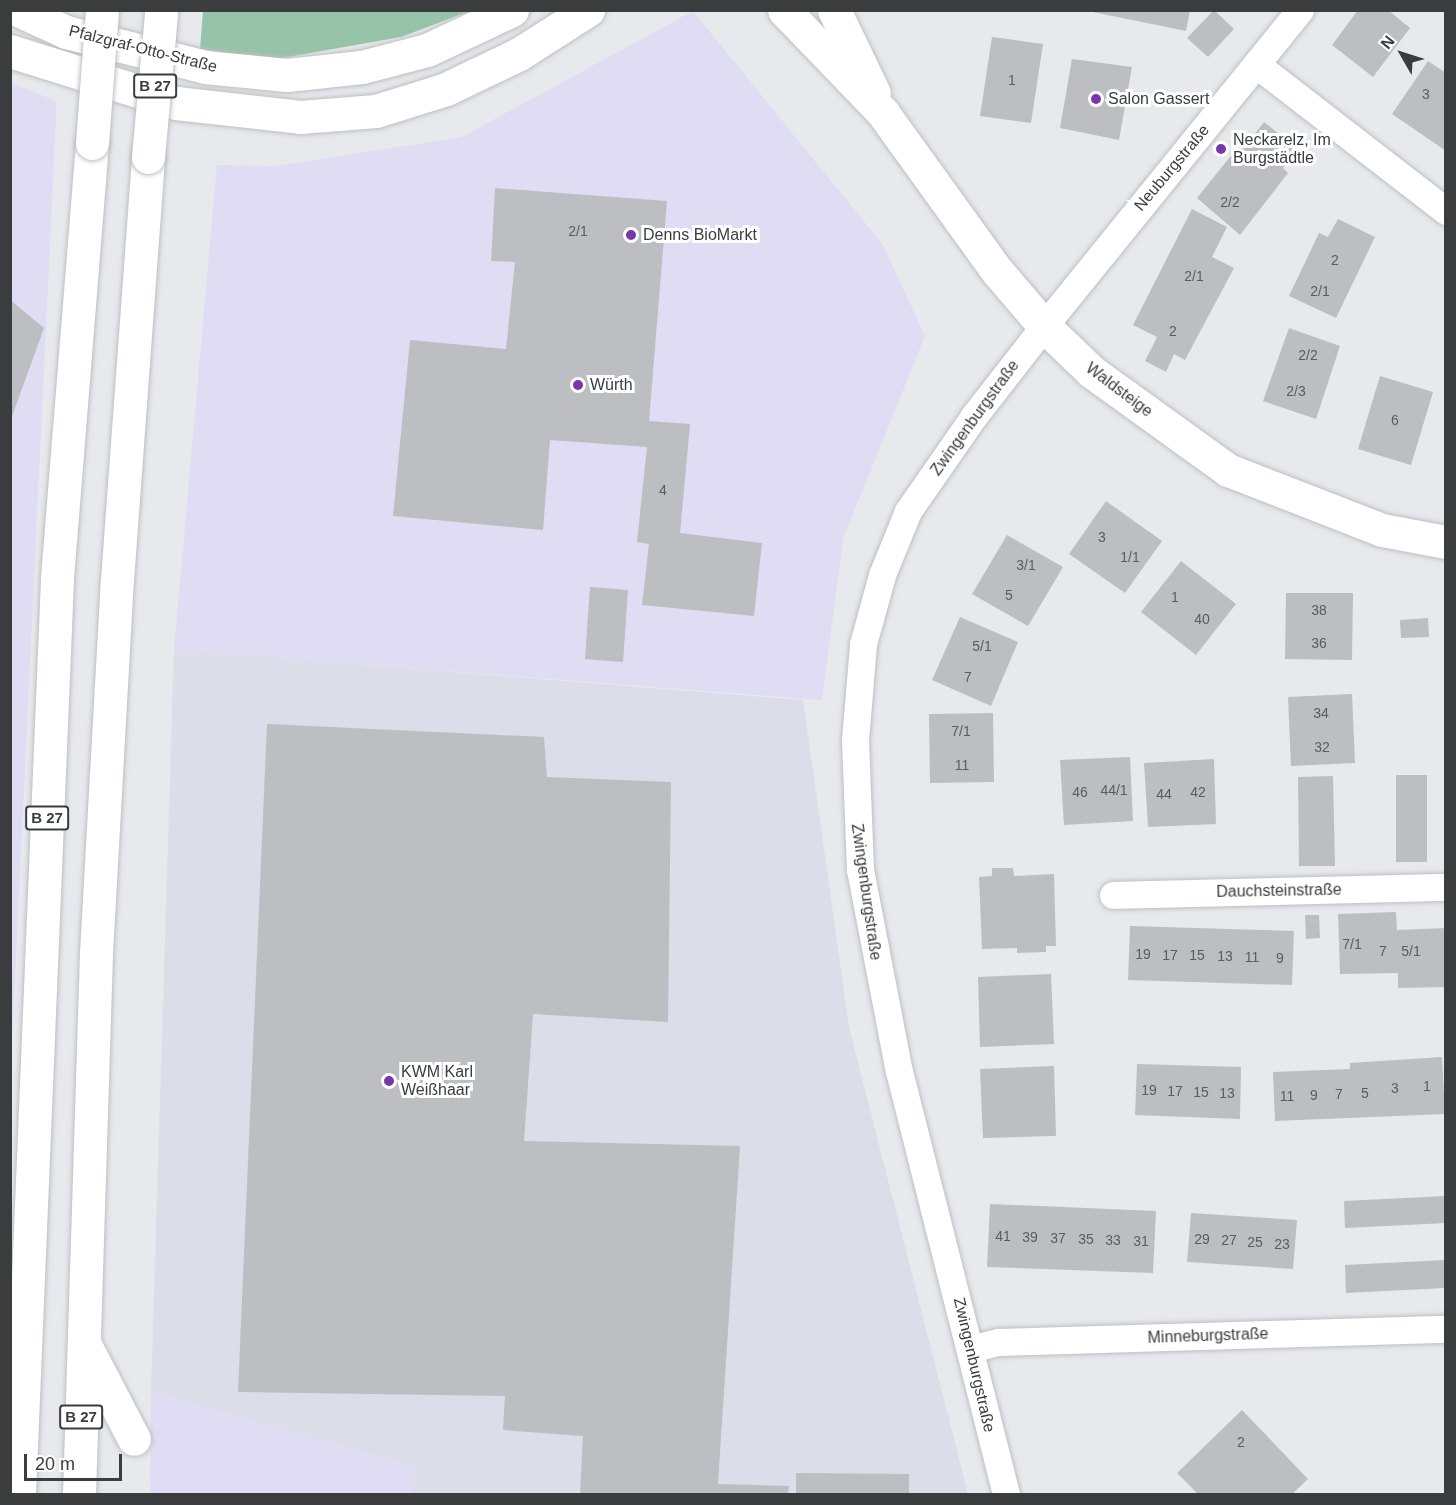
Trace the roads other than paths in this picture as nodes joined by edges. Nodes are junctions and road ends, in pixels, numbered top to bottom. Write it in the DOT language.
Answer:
graph roads {
  1 [pos="18,10"];
  2 [pos="102,10"];
  3 [pos="512,10"];
  4 [pos="588,10"];
  5 [pos="784,10"];
  6 [pos="1300,10"];
  7 [pos="161,12"];
  8 [pos="836,12"];
  9 [pos="10,51"];
  10 [pos="1257,65"];
  11 [pos="883,113"];
  12 [pos="1446,211"];
  13 [pos="1044,326"];
  14 [pos="1446,542"];
  15 [pos="1446,887"];
  16 [pos="1113,895"];
  17 [pos="1446,1329"];
  18 [pos="82,1339"];
  19 [pos="971,1349"];
  20 [pos="134,1439"];
  21 [pos="19,1494"];
  22 [pos="80,1494"];
  23 [pos="1006,1494"];
  1 -- 3 [label="main road, Pfalzgraf-Otto-Straße"];
  2 -- 21 [label="main road, B 27, bridge"];
  4 -- 9 [label="main road"];
  5 -- 11 [label="main road, Waldsteige"];
  6 -- 10 [label="street, Neuburgstraße"];
  7 -- 18 [label="main road, B 27, bridge"];
  8 -- 11 [label="main road, Waldsteige"];
  10 -- 12 [label="street"];
  10 -- 13 [label="street, Neuburgstraße"];
  11 -- 13 [label="main road, Waldsteige"];
  13 -- 14 [label="main road, Waldsteige"];
  13 -- 19 [label="street, Zwingenburgstraße"];
  15 -- 16 [label="street, Dauchsteinstraße"];
  17 -- 19 [label="street, Minneburgstraße"];
  18 -- 20 [label="main road"];
  18 -- 22 [label="main road, B 27"];
  19 -- 23 [label="street, Zwingenburgstraße"];
}
